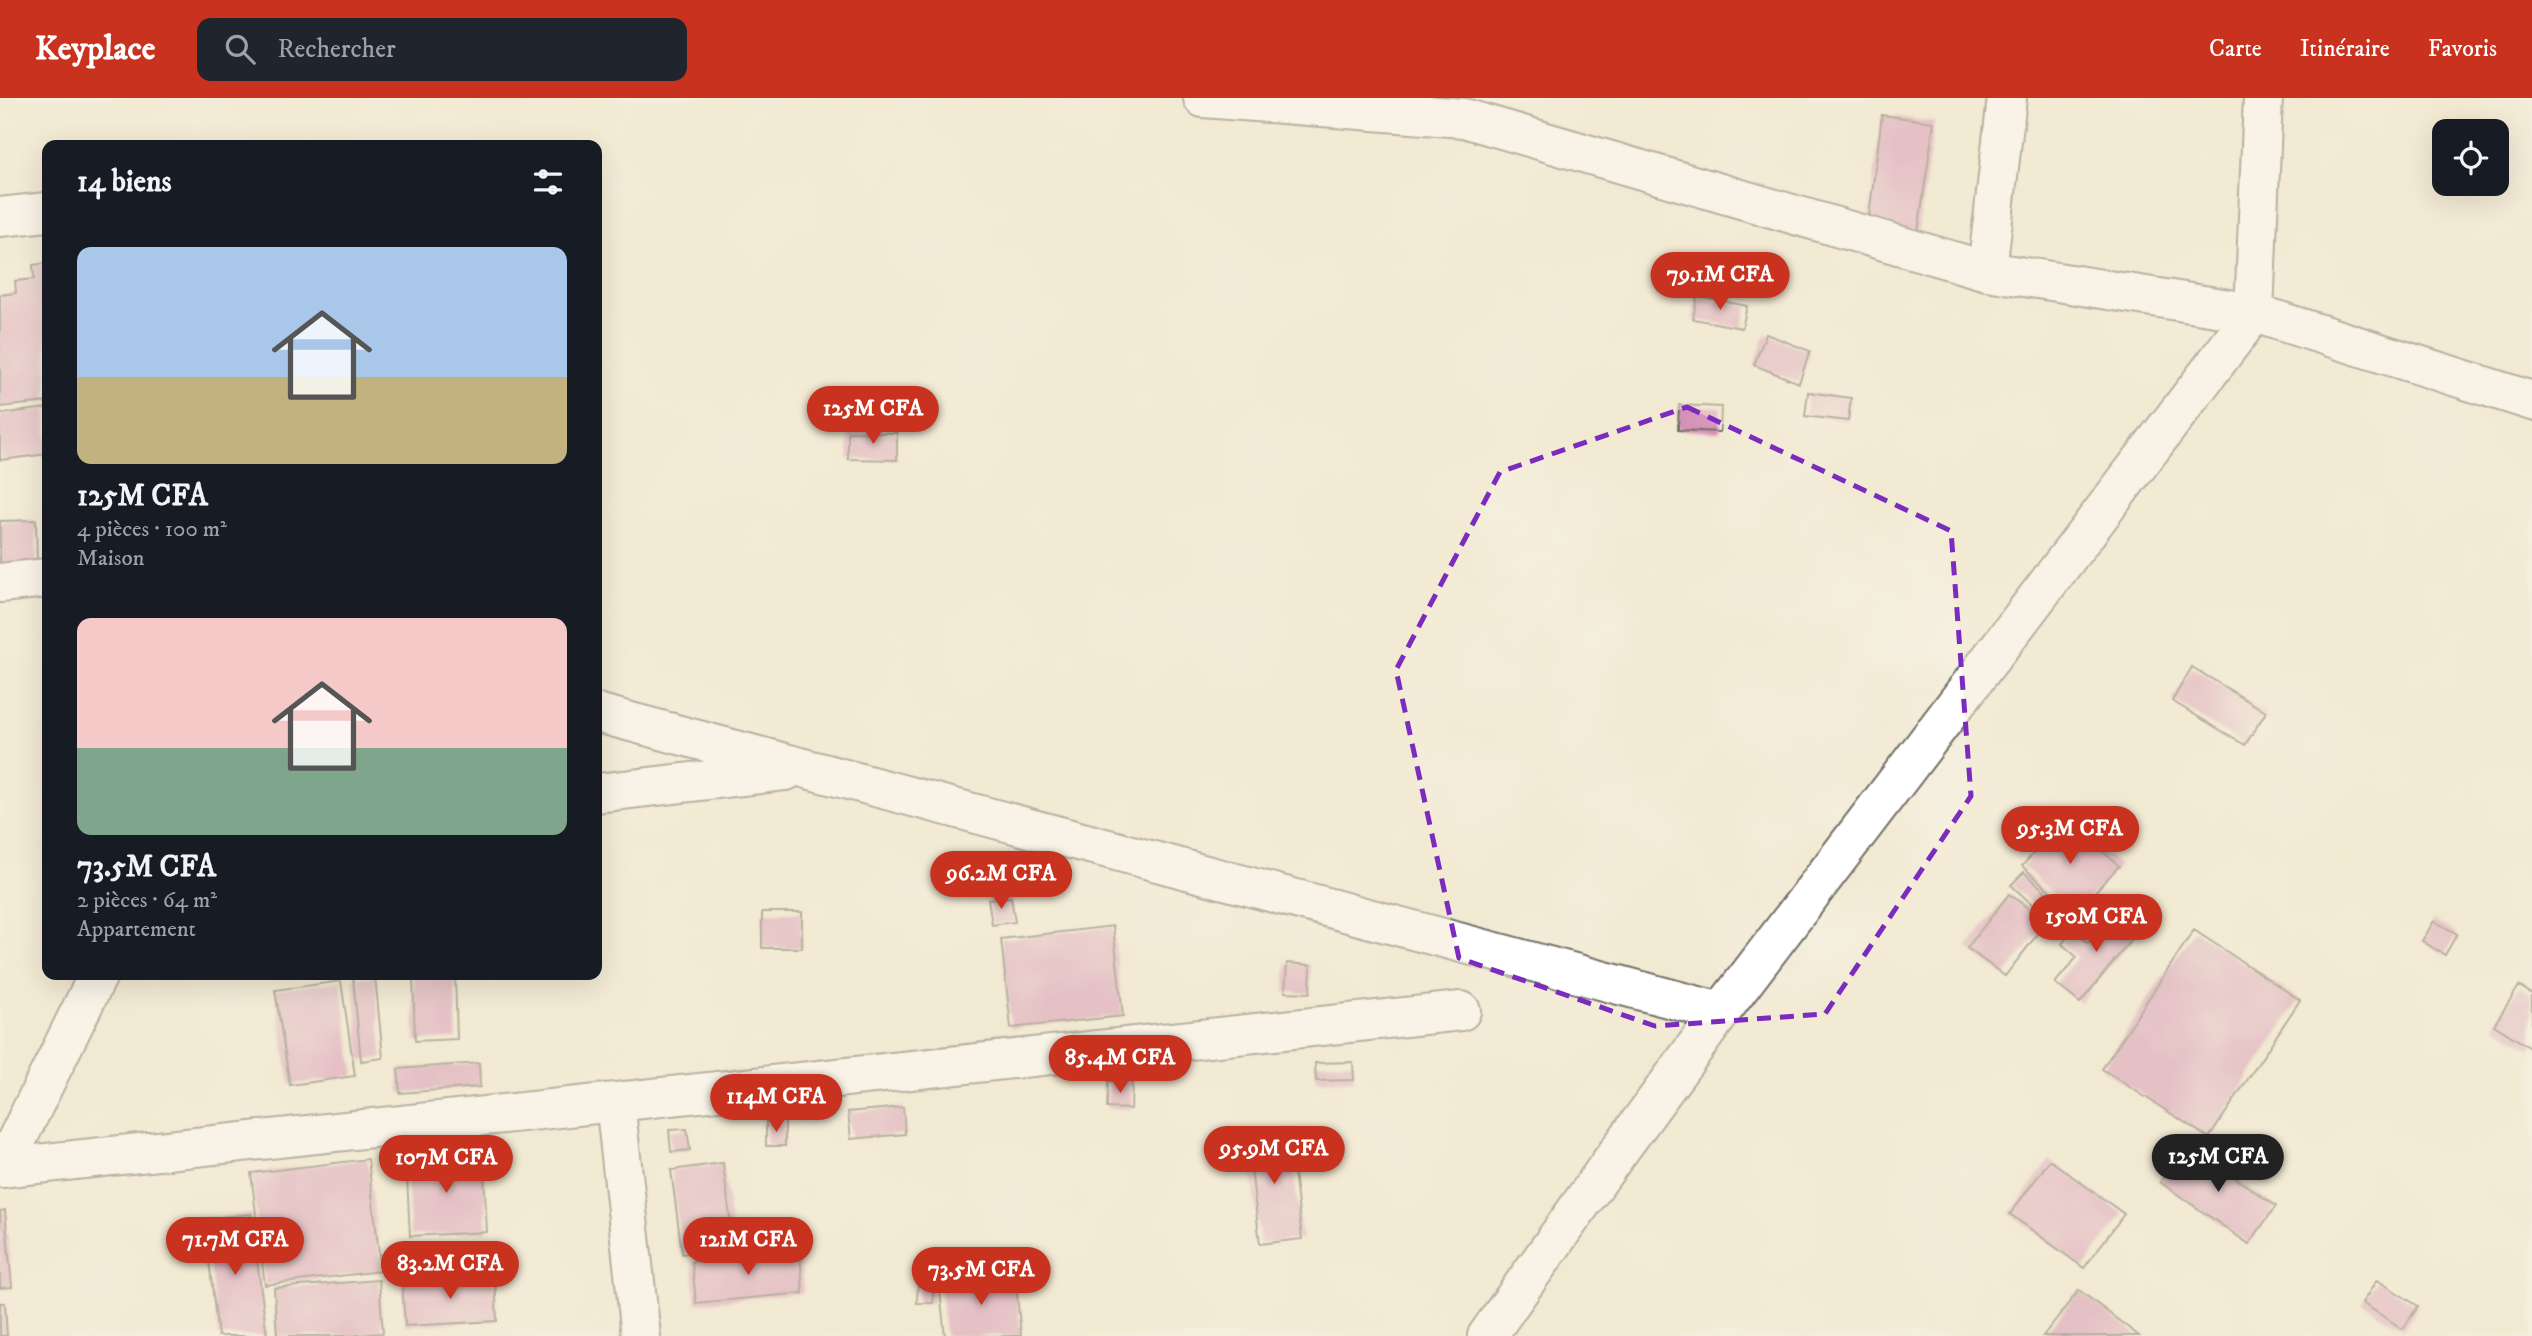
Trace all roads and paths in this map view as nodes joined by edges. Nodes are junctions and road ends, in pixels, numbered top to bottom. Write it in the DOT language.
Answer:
graph roads {
  1 [pos="1203,98"];
  2 [pos="2007,98"];
  3 [pos="2263,98"];
  4 [pos="42,213"];
  5 [pos="0,217"];
  6 [pos="1987,271"];
  7 [pos="2254,313"];
  8 [pos="2532,401"];
  9 [pos="42,579"];
  10 [pos="0,583"];
  11 [pos="602,714"];
  12 [pos="806,769"];
  13 [pos="602,792"];
  14 [pos="95,980"];
  15 [pos="1461,1011"];
  16 [pos="1721,1012"];
  17 [pos="615,1102"];
  18 [pos="1,1168"];
  19 [pos="641,1336"];
  20 [pos="1488,1336"];
  1 -- 6 [label="street"];
  2 -- 6 [label="street"];
  3 -- 7 [label="street"];
  4 -- 5 [label="street"];
  6 -- 7 [label="street"];
  7 -- 8 [label="street"];
  7 -- 16 [label="street"];
  9 -- 10 [label="street"];
  11 -- 12 [label="street"];
  12 -- 13 [label="street"];
  12 -- 16 [label="street"];
  14 -- 18 [label="street"];
  15 -- 17 [label="street"];
  16 -- 20 [label="street"];
  17 -- 18 [label="street"];
  17 -- 19 [label="street"];
}
